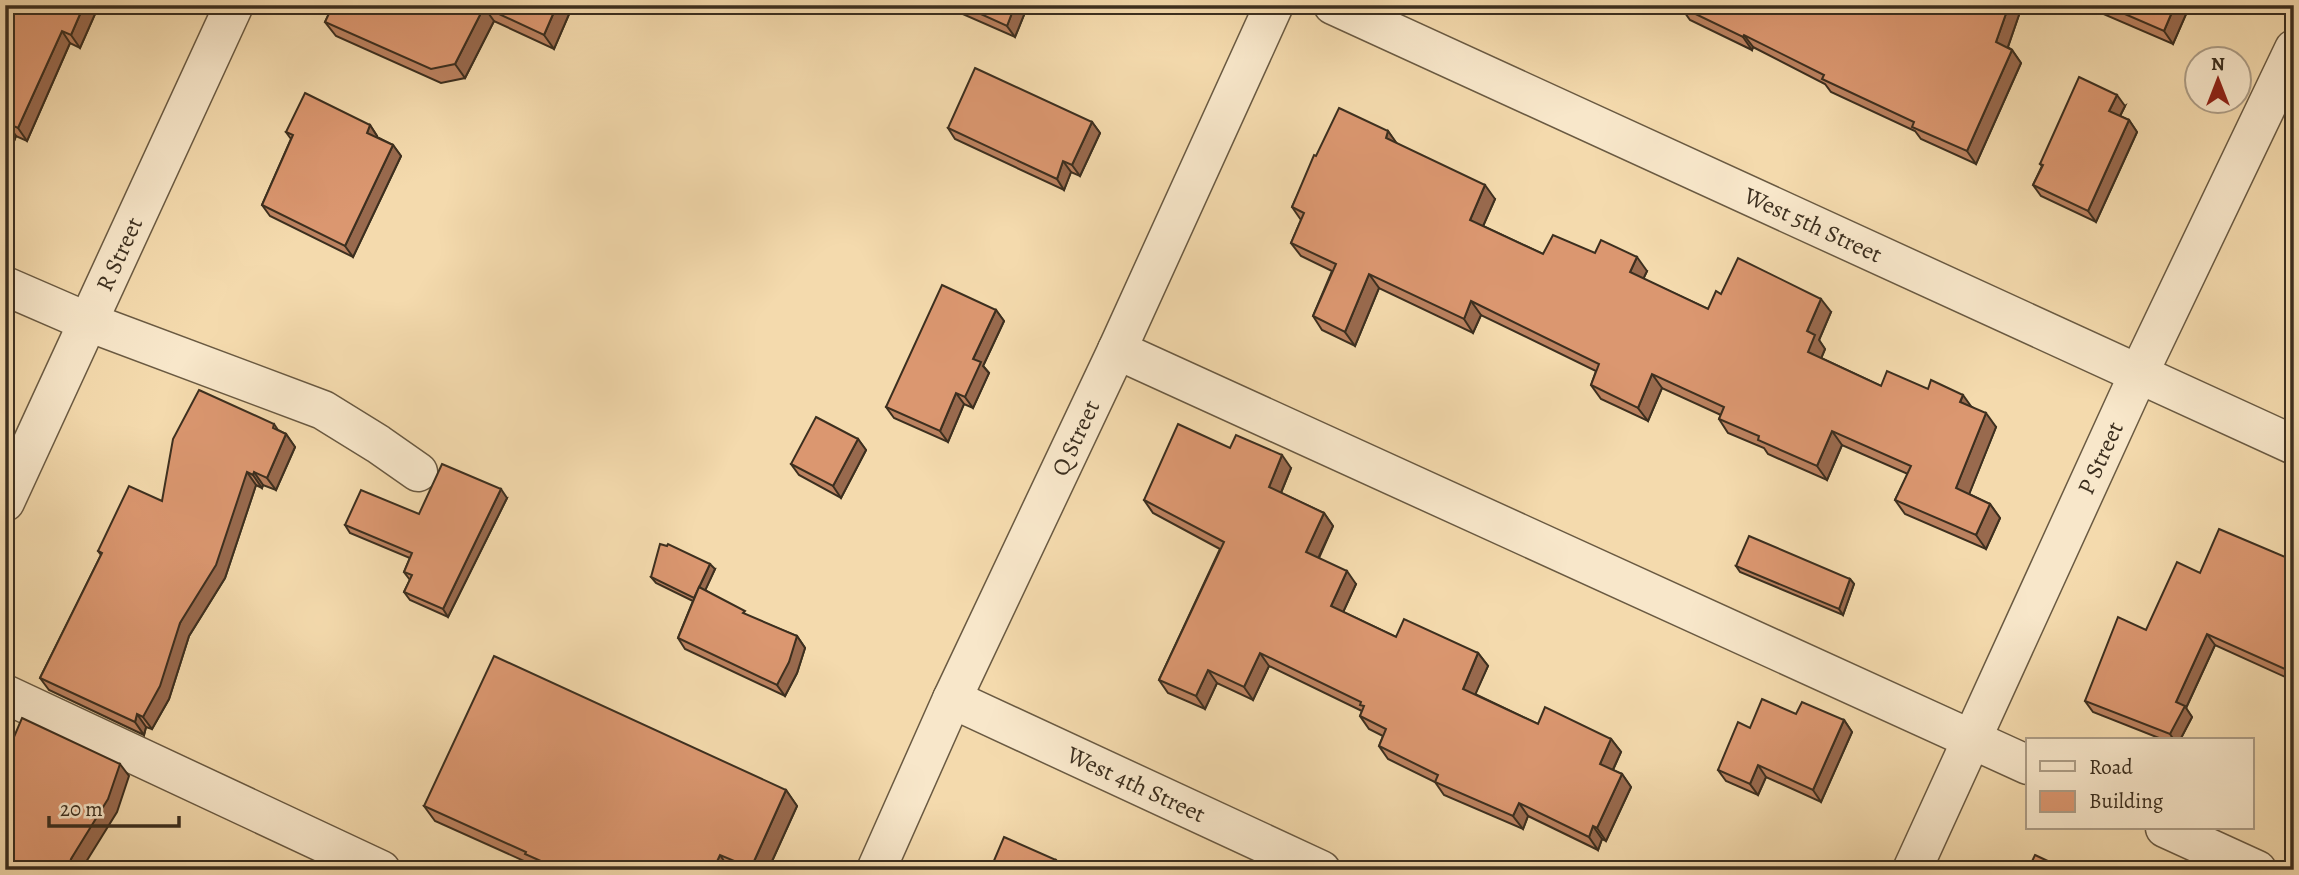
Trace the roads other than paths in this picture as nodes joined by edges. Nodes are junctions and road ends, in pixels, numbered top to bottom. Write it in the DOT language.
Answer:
graph roads {
  1 [pos="234,5"];
  2 [pos="1274,5"];
  3 [pos="1333,5"];
  4 [pos="2294,48"];
  5 [pos="5,286"];
  6 [pos="88,322"];
  7 [pos="1116,350"];
  8 [pos="2139,373"];
  9 [pos="2294,445"];
  10 [pos="418,472"];
  11 [pos="5,502"];
  12 [pos="5,694"];
  13 [pos="952,699"];
  14 [pos="1972,739"];
  15 [pos="2026,764"];
  16 [pos="2169,830"];
  17 [pos="381,870"];
  18 [pos="876,870"];
  19 [pos="1321,870"];
  20 [pos="1912,870"];
  21 [pos="2257,870"];
  1 -- 6 [label="street, R Street"];
  2 -- 7 [label="street, Q Street"];
  3 -- 8 [label="street, West 5th Street"];
  4 -- 8 [label="street, P Street"];
  5 -- 6 [label="street"];
  6 -- 10 [label="street"];
  6 -- 11 [label="street, R Street"];
  7 -- 13 [label="street, Q Street"];
  7 -- 14 [label="street"];
  8 -- 9 [label="street, West 5th Street"];
  8 -- 14 [label="street, P Street"];
  12 -- 17 [label="street"];
  13 -- 18 [label="street, Q Street"];
  13 -- 19 [label="street, West 4th Street"];
  14 -- 15 [label="street"];
  14 -- 20 [label="street, P Street"];
  16 -- 21 [label="street"];
}
